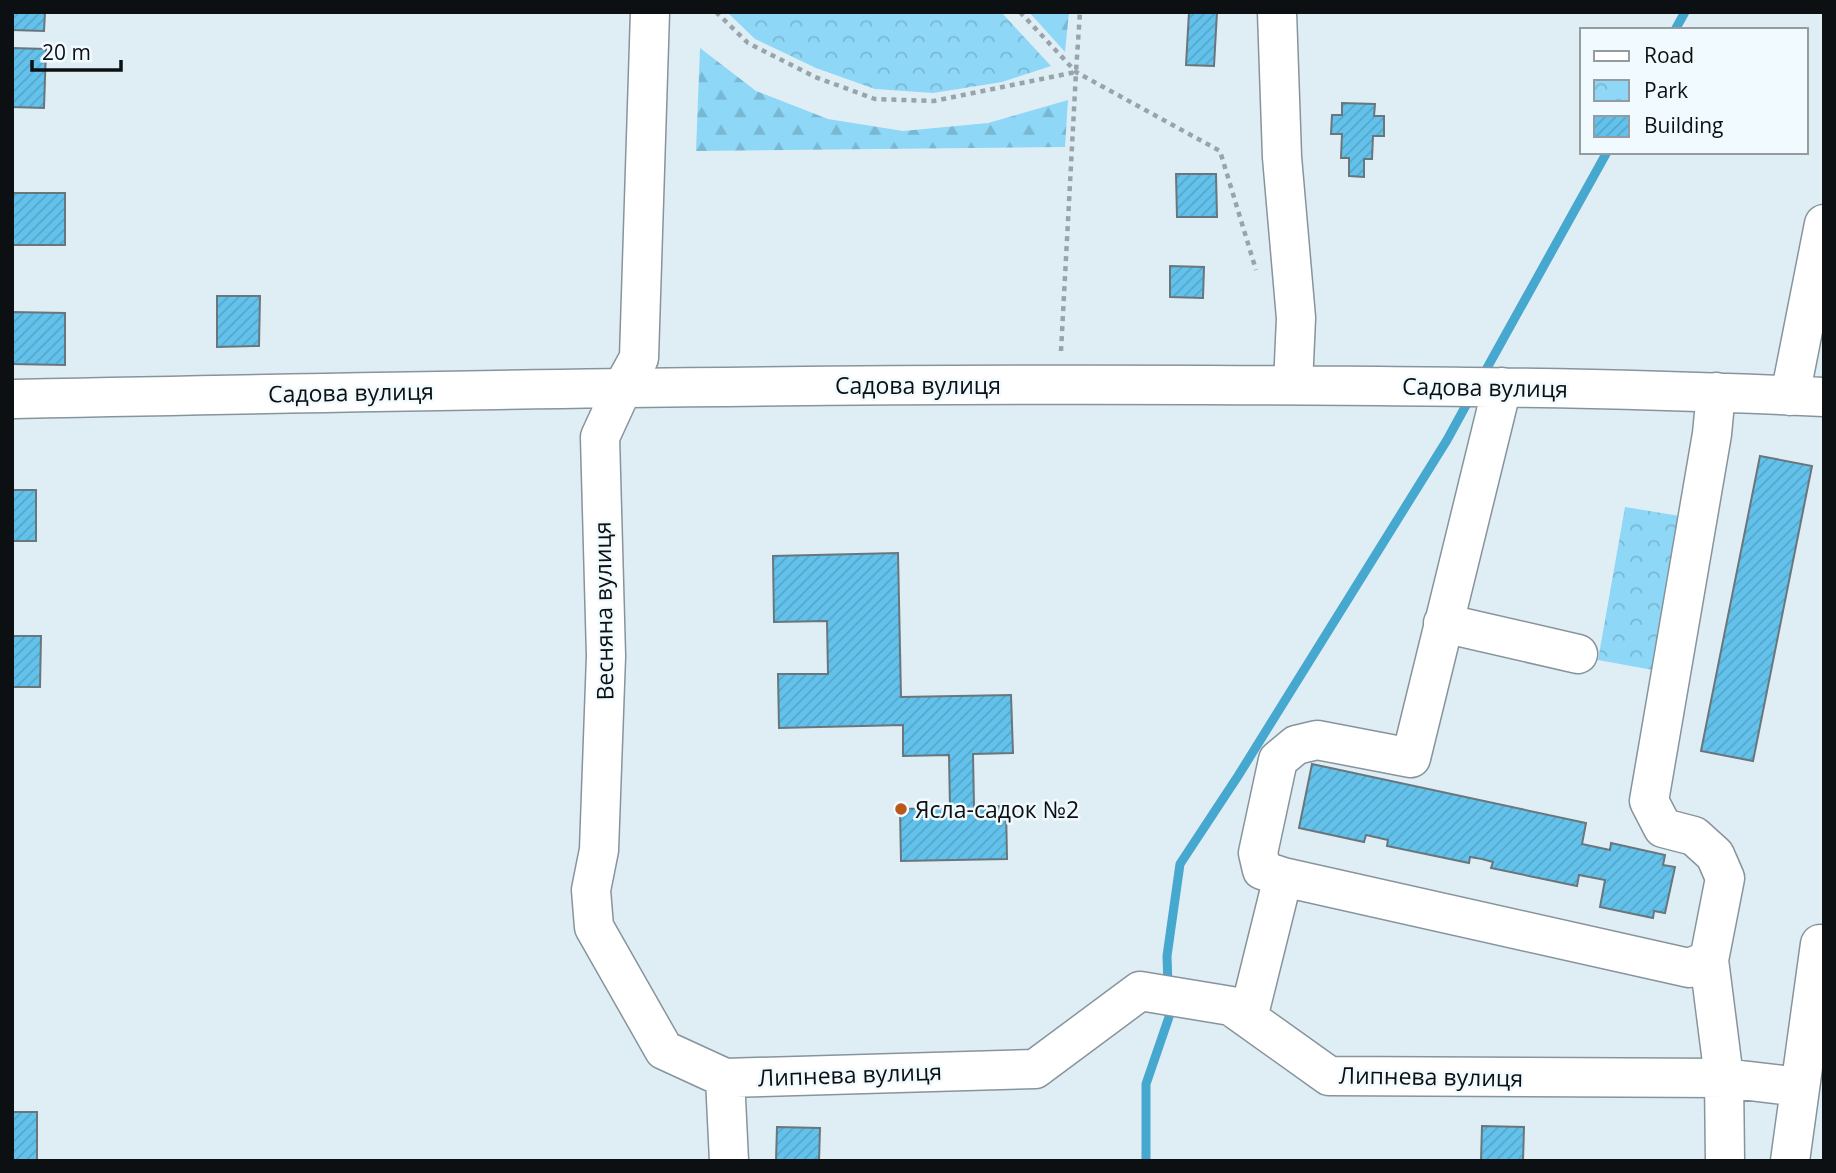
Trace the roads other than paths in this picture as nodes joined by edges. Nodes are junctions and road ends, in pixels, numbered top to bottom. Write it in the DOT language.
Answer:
graph roads {
  1 [pos="650,12"];
  2 [pos="1277,12"];
  3 [pos="1824,224"];
  4 [pos="1293,385"];
  5 [pos="623,387"];
  6 [pos="1496,387"];
  7 [pos="1716,392"];
  8 [pos="1807,396"];
  9 [pos="12,399"];
  10 [pos="1443,623"];
  11 [pos="1578,654"];
  12 [pos="1283,877"];
  13 [pos="1824,945"];
  14 [pos="1709,960"];
  15 [pos="1239,1012"];
  16 [pos="725,1078"];
  17 [pos="1724,1078"];
  18 [pos="1800,1087"];
  19 [pos="729,1161"];
  20 [pos="1725,1161"];
  21 [pos="1790,1161"];
  1 -- 5 [label="street, Весняна вулиця"];
  2 -- 4 [label="street"];
  3 -- 8 [label="street"];
  4 -- 5 [label="street, Садова вулиця"];
  4 -- 6 [label="street, Садова вулиця"];
  5 -- 9 [label="street, Садова вулиця"];
  5 -- 16 [label="street, Весняна вулиця"];
  6 -- 7 [label="street, Садова вулиця"];
  6 -- 10 [label="street"];
  7 -- 8 [label="street, Садова вулиця"];
  7 -- 14 [label="street"];
  10 -- 11 [label="street"];
  10 -- 12 [label="street"];
  12 -- 14 [label="street"];
  12 -- 15 [label="street"];
  13 -- 18 [label="street"];
  14 -- 17 [label="street"];
  15 -- 16 [label="street, Липнева вулиця"];
  15 -- 17 [label="street, Липнева вулиця"];
  16 -- 19 [label="street"];
  17 -- 18 [label="street, Липнева вулиця"];
  17 -- 20 [label="street"];
  18 -- 21 [label="street"];
}
